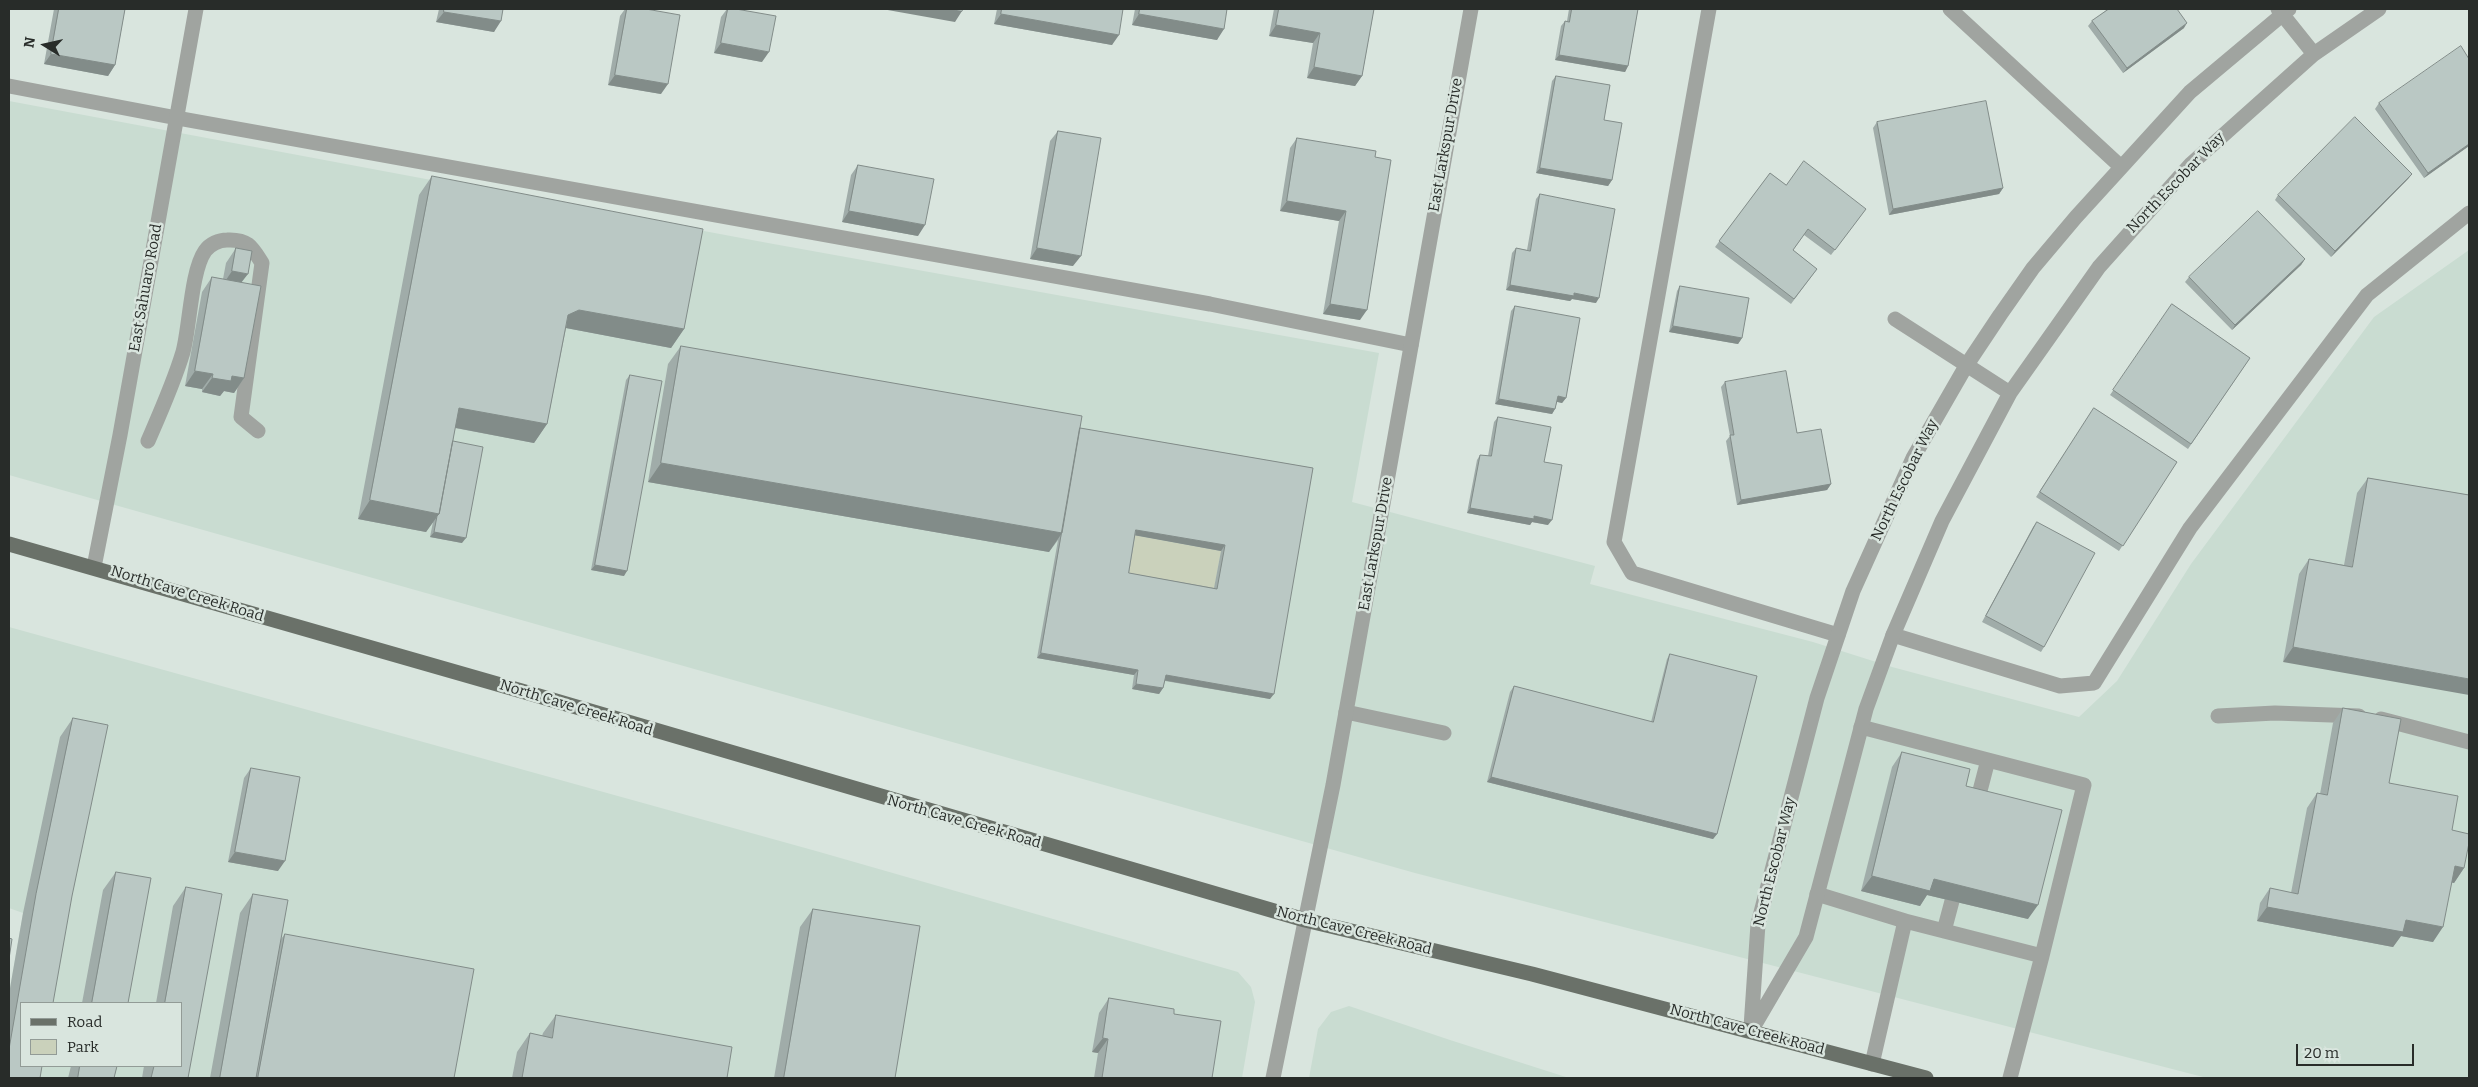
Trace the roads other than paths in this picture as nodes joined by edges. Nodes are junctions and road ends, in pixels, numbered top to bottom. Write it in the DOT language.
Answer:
graph roads {
  1 [pos="196,9"];
  2 [pos="1471,9"];
  3 [pos="1708,9"];
  4 [pos="1950,9"];
  5 [pos="2379,9"];
  6 [pos="2283,10"];
  7 [pos="2314,54"];
  8 [pos="9,86"];
  9 [pos="177,118"];
  10 [pos="2120,166"];
  11 [pos="2469,213"];
  12 [pos="1895,319"];
  13 [pos="1411,345"];
  14 [pos="1966,366"];
  15 [pos="2010,393"];
  16 [pos="258,431"];
  17 [pos="148,441"];
  18 [pos="9,544"];
  19 [pos="94,567"];
  20 [pos="1838,635"];
  21 [pos="1893,635"];
  22 [pos="1346,712"];
  23 [pos="2218,716"];
  24 [pos="1861,727"];
  25 [pos="1444,733"];
  26 [pos="2469,742"];
  27 [pos="1988,760"];
  28 [pos="1976,806"];
  29 [pos="1817,894"];
  30 [pos="1952,900"];
  31 [pos="1306,920"];
  32 [pos="1905,921"];
  33 [pos="1944,931"];
  34 [pos="2042,956"];
  35 [pos="1751,1031"];
  36 [pos="1872,1064"];
  37 [pos="1273,1078"];
  38 [pos="1926,1078"];
  39 [pos="2010,1078"];
  1 -- 9 [label="street, East Sahuaro Road"];
  2 -- 13 [label="street, East Larkspur Drive"];
  3 -- 20 [label="street"];
  4 -- 10 [label="street"];
  5 -- 7 [label="street, North Escobar Way"];
  6 -- 7 [label="street"];
  6 -- 10 [label="street, North Escobar Way"];
  7 -- 15 [label="street, North Escobar Way"];
  8 -- 9 [label="street"];
  9 -- 13 [label="street"];
  9 -- 19 [label="street, East Sahuaro Road"];
  10 -- 14 [label="street, North Escobar Way"];
  11 -- 21 [label="street"];
  12 -- 14 [label="street"];
  13 -- 22 [label="street, East Larkspur Drive"];
  14 -- 15 [label="street"];
  14 -- 20 [label="street, North Escobar Way"];
  15 -- 21 [label="street, North Escobar Way"];
  16 -- 17 [label="street"];
  18 -- 19 [label="main road, North Cave Creek Road"];
  19 -- 31 [label="main road, North Cave Creek Road"];
  20 -- 35 [label="street, North Escobar Way"];
  21 -- 24 [label="street, North Escobar Way"];
  22 -- 25 [label="street"];
  22 -- 31 [label="street, East Larkspur Drive"];
  23 -- 26 [label="street"];
  24 -- 27 [label="street"];
  24 -- 29 [label="street, North Escobar Way"];
  27 -- 28 [label="street"];
  27 -- 34 [label="street"];
  29 -- 32 [label="street"];
  29 -- 35 [label="street, North Escobar Way"];
  30 -- 33 [label="street"];
  31 -- 35 [label="main road, North Cave Creek Road"];
  31 -- 37 [label="street, East Larkspur Drive"];
  32 -- 33 [label="street"];
  32 -- 36 [label="street"];
  33 -- 34 [label="street"];
  34 -- 39 [label="street"];
  35 -- 36 [label="main road, North Cave Creek Road"];
  36 -- 38 [label="main road, North Cave Creek Road"];
}
